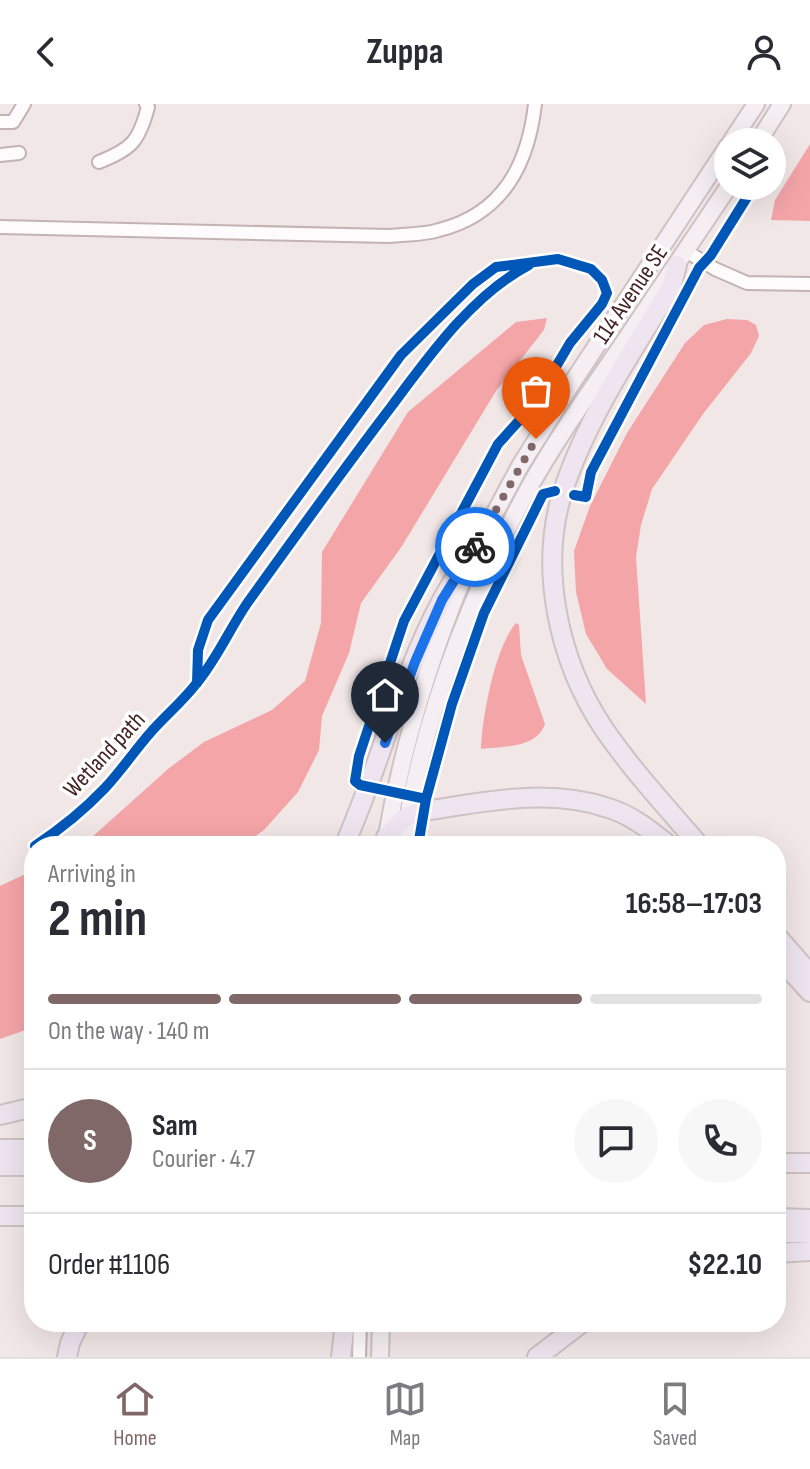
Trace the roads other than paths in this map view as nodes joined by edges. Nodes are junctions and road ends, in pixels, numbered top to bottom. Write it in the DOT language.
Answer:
graph roads {
  1 [pos="24,104"];
  2 [pos="146,104"];
  3 [pos="535,104"];
  4 [pos="756,104"];
  5 [pos="782,104"];
  6 [pos="0,122"];
  7 [pos="740,128"];
  8 [pos="767,128"];
  9 [pos="19,153"];
  10 [pos="0,155"];
  11 [pos="99,162"];
  12 [pos="714,167"];
  13 [pos="720,200"];
  14 [pos="0,227"];
  15 [pos="681,258"];
  16 [pos="810,284"];
  17 [pos="481,537"];
  18 [pos="408,816"];
  19 [pos="348,836"];
  20 [pos="392,836"];
  21 [pos="395,836"];
  22 [pos="658,836"];
  23 [pos="692,836"];
  24 [pos="786,946"];
  25 [pos="786,966"];
  26 [pos="810,974"];
  27 [pos="810,992"];
  28 [pos="24,1109"];
  29 [pos="0,1115"];
  30 [pos="0,1149"];
  31 [pos="24,1149"];
  32 [pos="786,1163"];
  33 [pos="810,1163"];
  34 [pos="0,1166"];
  35 [pos="24,1166"];
  36 [pos="0,1216"];
  37 [pos="24,1216"];
  38 [pos="786,1218"];
  39 [pos="810,1219"];
  40 [pos="786,1233"];
  41 [pos="810,1233"];
  42 [pos="810,1251"];
  43 [pos="786,1252"];
  44 [pos="75,1332"];
  45 [pos="344,1332"];
  46 [pos="360,1332"];
  47 [pos="381,1332"];
  48 [pos="570,1332"];
  49 [pos="67,1357"];
  50 [pos="341,1357"];
  51 [pos="359,1357"];
  52 [pos="380,1357"];
  53 [pos="537,1357"];
  1 -- 6 [label="street"];
  2 -- 11 [label="street"];
  3 -- 14 [label="street"];
  4 -- 7 [label="main road, 114 Avenue SE"];
  5 -- 8 [label="main road"];
  9 -- 10 [label="street"];
  12 -- 17 [label="main road, 114 Avenue SE"];
  13 -- 15 [label="main road, 114 Avenue SE"];
  15 -- 16 [label="street"];
  15 -- 18 [label="main road, 114 Avenue SE"];
  15 -- 23 [label="highway"];
  17 -- 19 [label="highway"];
  17 -- 20 [label="main road, 114 Avenue SE"];
  18 -- 21 [label="highway"];
  18 -- 22 [label="highway"];
  24 -- 26 [label="highway"];
  25 -- 27 [label="highway"];
  28 -- 29 [label="highway"];
  30 -- 31 [label="highway"];
  32 -- 33 [label="highway"];
  34 -- 35 [label="highway"];
  36 -- 37 [label="highway"];
  38 -- 39 [label="highway"];
  40 -- 41 [label="highway"];
  42 -- 43 [label="highway"];
  44 -- 49 [label="highway"];
  45 -- 50 [label="highway"];
  46 -- 51 [label="street"];
  47 -- 52 [label="main road"];
  48 -- 53 [label="highway"];
}
